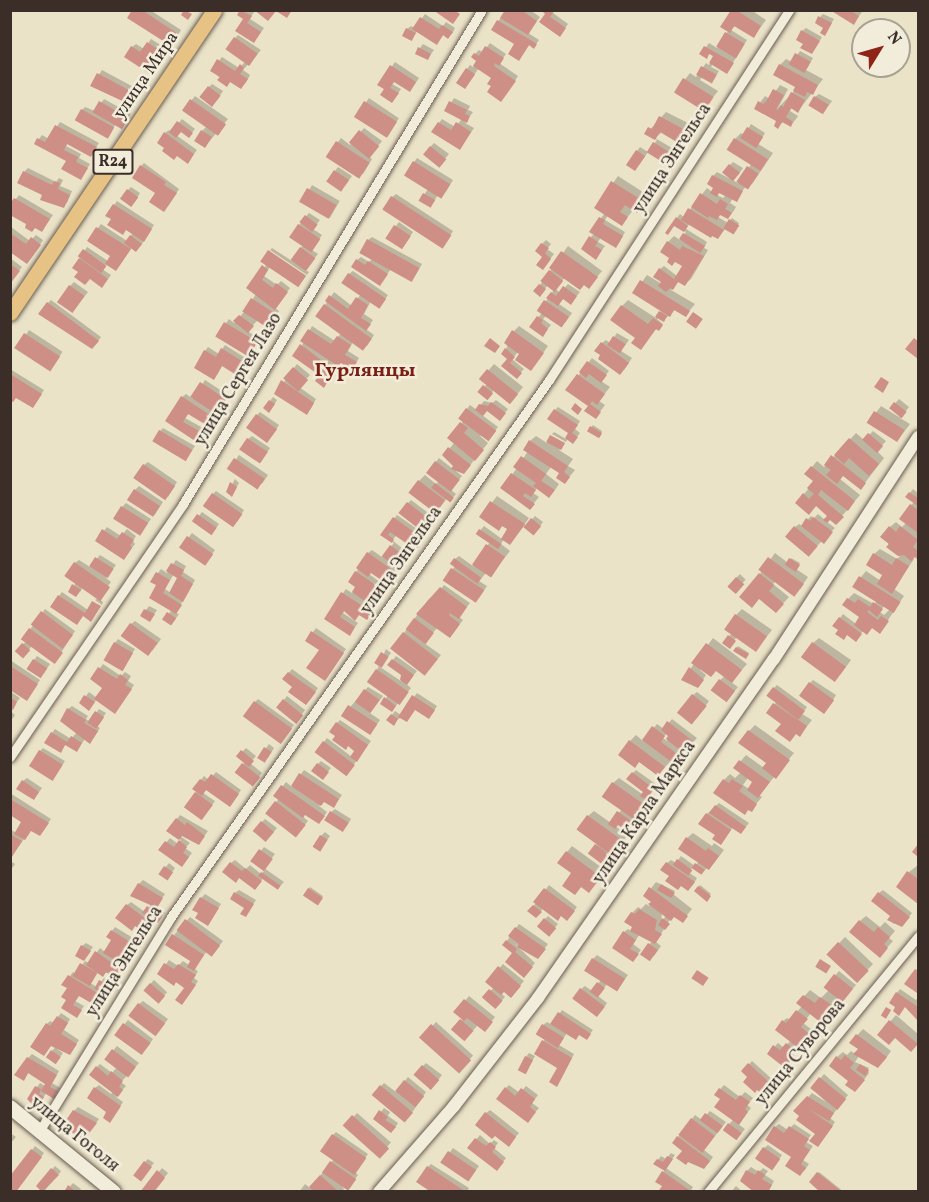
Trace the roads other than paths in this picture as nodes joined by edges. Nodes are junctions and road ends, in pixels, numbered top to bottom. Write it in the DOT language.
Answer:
graph roads {
  1 [pos="214,10"];
  2 [pos="482,10"];
  3 [pos="789,10"];
  4 [pos="10,313"];
  5 [pos="918,437"];
  6 [pos="10,757"];
  7 [pos="918,936"];
  8 [pos="10,1107"];
  9 [pos="40,1130"];
  10 [pos="114,1191"];
  11 [pos="379,1191"];
  12 [pos="708,1191"];
  1 -- 4 [label="main road, улица Мира / R24"];
  2 -- 6 [label="street, улица Сергея Лазо"];
  3 -- 9 [label="street, улица Энгельса"];
  5 -- 11 [label="street, улица Карла Маркса"];
  7 -- 12 [label="street, улица Суворова"];
  8 -- 9 [label="main road, улица Гоголя"];
  9 -- 10 [label="main road, улица Гоголя"];
}
